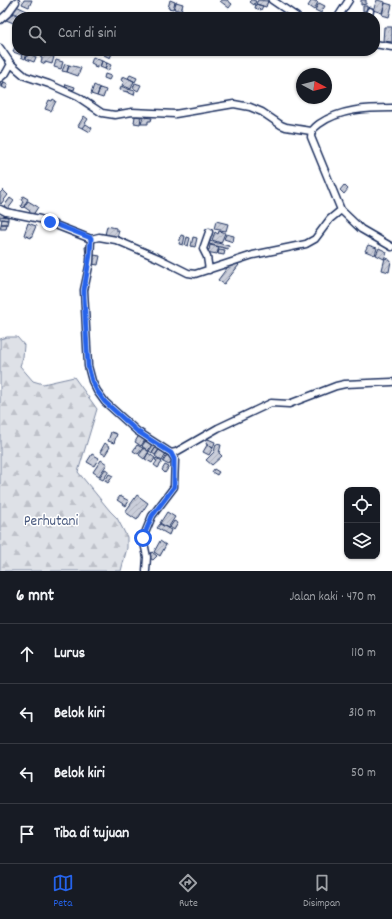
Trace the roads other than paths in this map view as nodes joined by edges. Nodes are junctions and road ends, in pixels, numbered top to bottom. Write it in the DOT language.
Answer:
graph roads {
  1 [pos="272,0"];
  2 [pos="349,0"];
  3 [pos="16,2"];
  4 [pos="290,12"];
  5 [pos="341,12"];
  6 [pos="0,20"];
  7 [pos="380,45"];
  8 [pos="392,47"];
  9 [pos="0,48"];
  10 [pos="11,64"];
  11 [pos="0,78"];
  12 [pos="392,108"];
  13 [pos="312,131"];
  14 [pos="0,209"];
  15 [pos="340,210"];
  16 [pos="3,212"];
  17 [pos="209,232"];
  18 [pos="91,238"];
  19 [pos="392,247"];
  20 [pos="209,270"];
  21 [pos="392,382"];
  22 [pos="171,453"];
  23 [pos="146,571"];
  1 -- 4 [label="street"];
  2 -- 5 [label="street"];
  3 -- 6 [label="street"];
  7 -- 8 [label="street"];
  9 -- 10 [label="street"];
  10 -- 11 [label="street"];
  10 -- 13 [label="street"];
  12 -- 13 [label="street"];
  13 -- 15 [label="street"];
  14 -- 16 [label="street"];
  15 -- 19 [label="street"];
  15 -- 20 [label="street"];
  16 -- 18 [label="street"];
  17 -- 20 [label="street"];
  18 -- 20 [label="street"];
  18 -- 22 [label="street"];
  21 -- 22 [label="street"];
  22 -- 23 [label="street"];
}
